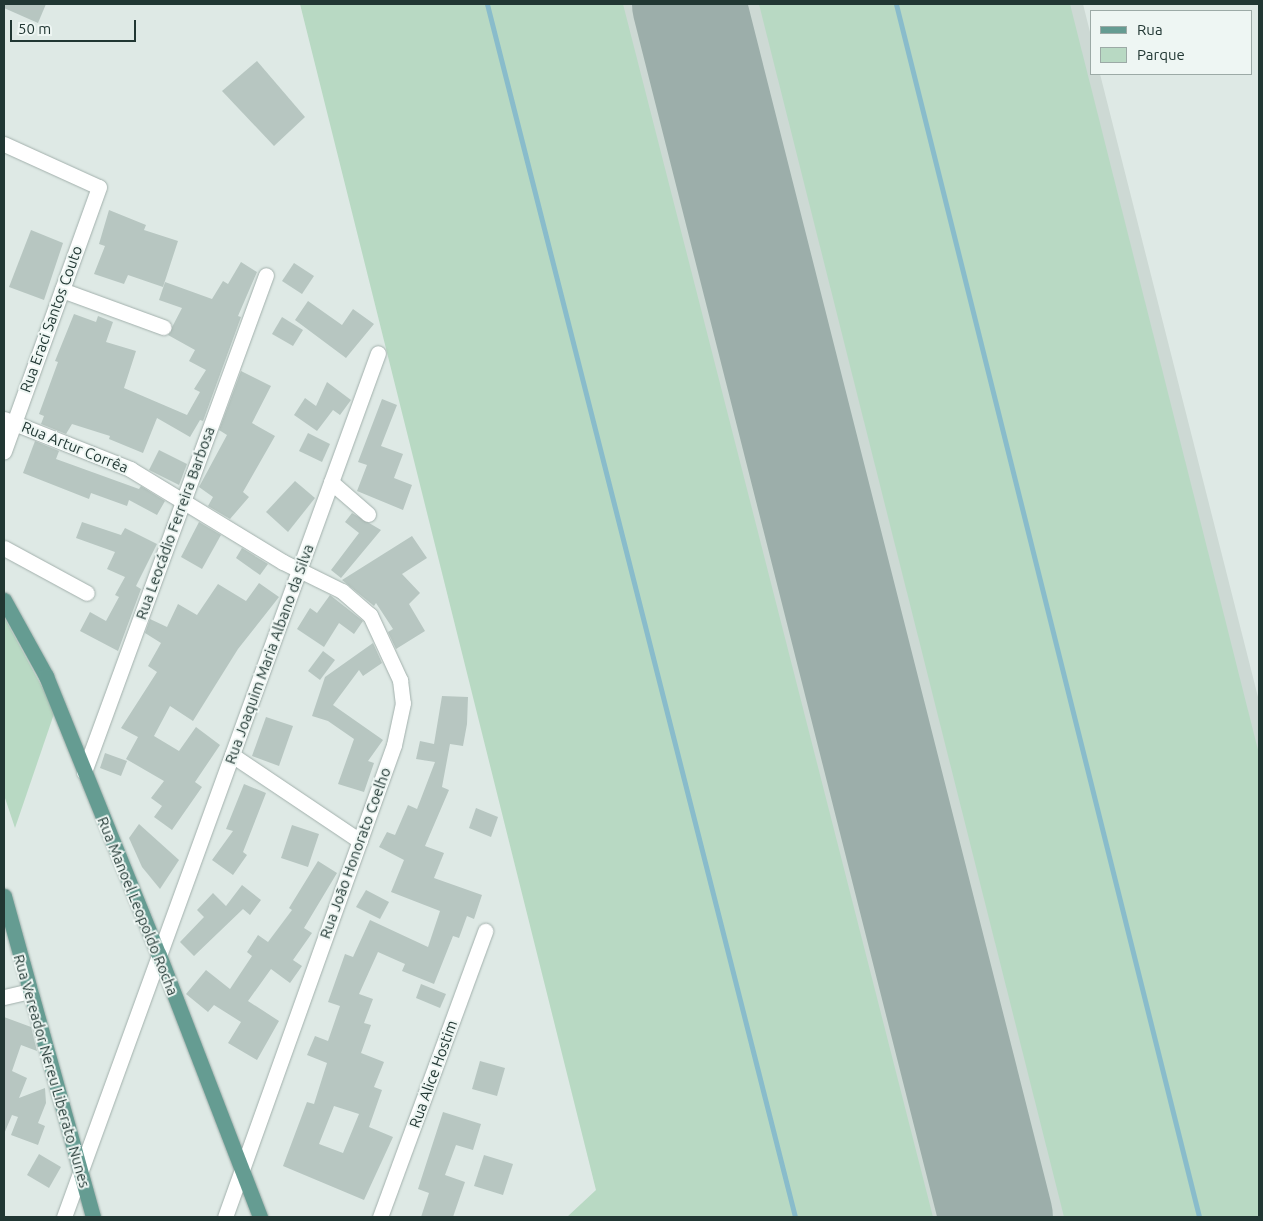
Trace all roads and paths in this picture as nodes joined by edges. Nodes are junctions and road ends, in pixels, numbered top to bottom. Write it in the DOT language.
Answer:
graph roads {
  1 [pos="4,144"];
  2 [pos="266,274"];
  3 [pos="62,290"];
  4 [pos="163,327"];
  5 [pos="378,353"];
  6 [pos="9,421"];
  7 [pos="4,451"];
  8 [pos="331,482"];
  9 [pos="184,502"];
  10 [pos="368,514"];
  11 [pos="4,548"];
  12 [pos="300,568"];
  13 [pos="87,593"];
  14 [pos="4,600"];
  15 [pos="232,755"];
  16 [pos="84,772"];
  17 [pos="360,841"];
  18 [pos="4,896"];
  19 [pos="485,931"];
  20 [pos="159,955"];
  21 [pos="30,991"];
  22 [pos="4,998"];
  23 [pos="241,1170"];
  24 [pos="81,1173"];
  25 [pos="64,1217"];
  26 [pos="93,1217"];
  27 [pos="225,1217"];
  28 [pos="260,1217"];
  29 [pos="380,1217"];
  1 -- 3 [label="street, Rua Eraci Santos Couto"];
  2 -- 9 [label="street, Rua Leocádio Ferreira Barbosa"];
  3 -- 4 [label="street"];
  3 -- 6 [label="street, Rua Eraci Santos Couto"];
  5 -- 8 [label="street, Rua Joaquim Maria Albano da Silva"];
  6 -- 7 [label="street, Rua Eraci Santos Couto"];
  6 -- 9 [label="street, Rua Artur Corrêa"];
  8 -- 10 [label="street"];
  8 -- 12 [label="street, Rua Joaquim Maria Albano da Silva"];
  9 -- 12 [label="street, Rua Artur Corrêa"];
  9 -- 16 [label="street, Rua Leocádio Ferreira Barbosa"];
  11 -- 13 [label="street"];
  12 -- 15 [label="street, Rua Joaquim Maria Albano da Silva"];
  12 -- 17 [label="street, Rua João Honorato Coelho"];
  14 -- 16 [label="main road, Rua Manoel Leopoldo Rocha"];
  15 -- 17 [label="street"];
  15 -- 20 [label="street, Rua Joaquim Maria Albano da Silva"];
  16 -- 20 [label="main road, Rua Manoel Leopoldo Rocha"];
  17 -- 23 [label="street, Rua João Honorato Coelho"];
  18 -- 21 [label="main road, Rua Vereador Nereu Liberato Nunes"];
  19 -- 29 [label="street, Rua Alice Hostim"];
  20 -- 23 [label="main road, Rua Manoel Leopoldo Rocha"];
  20 -- 24 [label="street, Rua Joaquim Maria Albano da Silva"];
  21 -- 22 [label="street"];
  21 -- 24 [label="main road, Rua Vereador Nereu Liberato Nunes"];
  23 -- 27 [label="street, Rua João Honorato Coelho"];
  23 -- 28 [label="main road, Rua Manoel Leopoldo Rocha"];
  24 -- 25 [label="street, Rua Joaquim Maria Albano da Silva"];
  24 -- 26 [label="main road, Rua Vereador Nereu Liberato Nunes"];
}
